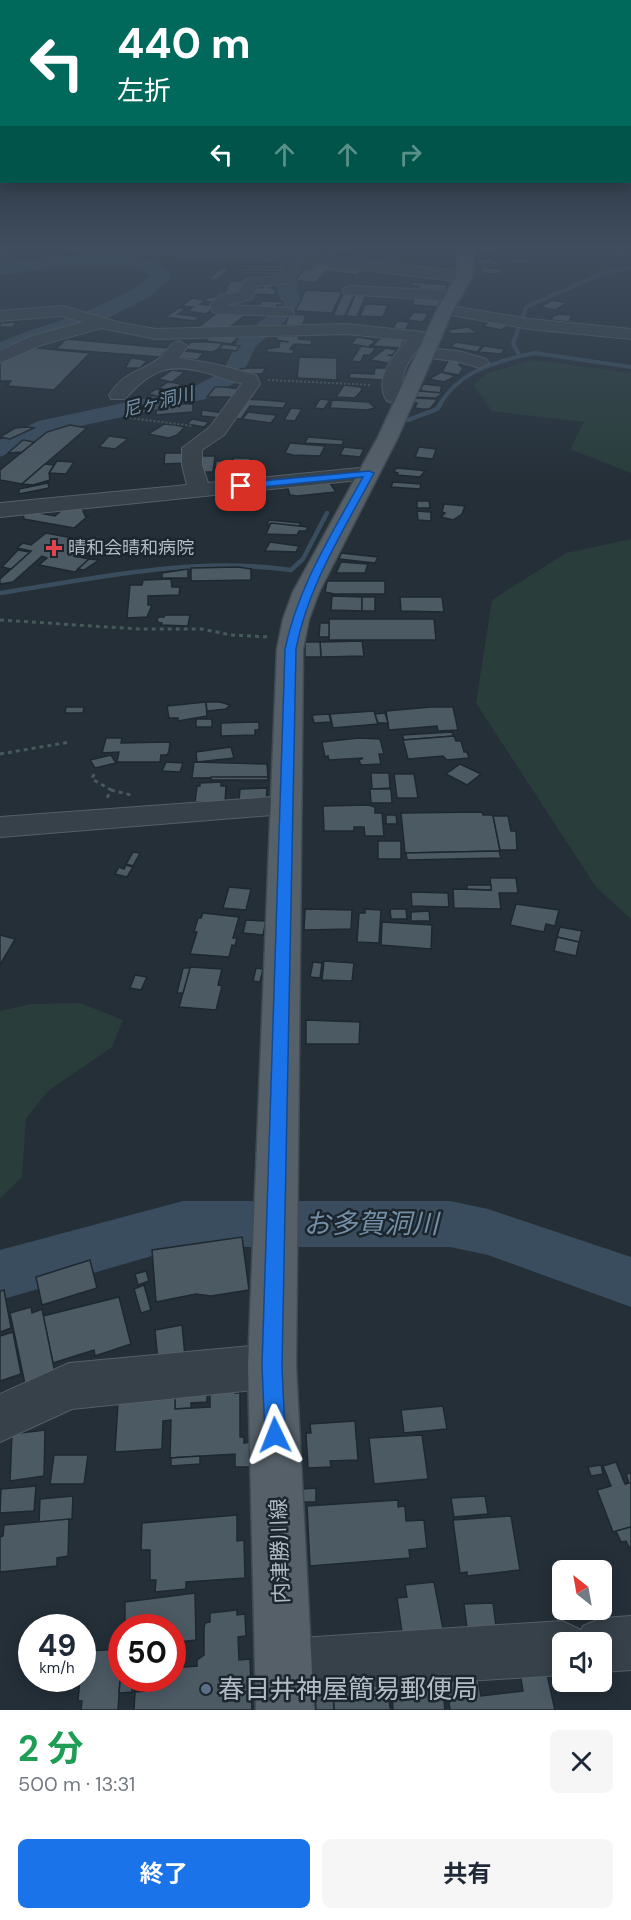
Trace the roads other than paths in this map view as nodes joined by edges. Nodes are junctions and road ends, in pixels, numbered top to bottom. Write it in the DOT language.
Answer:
graph roads {
  1 [pos="37,325"];
  2 [pos="93,325"];
  3 [pos="106,325"];
  4 [pos="200,325"];
  5 [pos="343,325"];
  6 [pos="366,325"];
  7 [pos="435,325"];
  8 [pos="449,325"];
  9 [pos="538,325"];
  10 [pos="346,329"];
  11 [pos="8,333"];
  12 [pos="631,334"];
  13 [pos="188,335"];
  14 [pos="0,358"];
  15 [pos="167,360"];
  16 [pos="480,363"];
  17 [pos="118,395"];
  18 [pos="369,473"];
  19 [pos="199,490"];
  20 [pos="0,510"];
  21 [pos="286,806"];
  22 [pos="0,827"];
  23 [pos="272,1366"];
  24 [pos="0,1418"];
  25 [pos="631,1643"];
  26 [pos="612,1644"];
  27 [pos="552,1649"];
  28 [pos="284,1688"];
  1 -- 11 [label="street"];
  2 -- 14 [label="street"];
  3 -- 13 [label="street"];
  4 -- 13 [label="street"];
  5 -- 10 [label="street"];
  6 -- 10 [label="street"];
  7 -- 18 [label="main road, 内津勝川線"];
  8 -- 16 [label="street"];
  9 -- 12 [label="street"];
  10 -- 13 [label="street"];
  13 -- 15 [label="street"];
  15 -- 17 [label="street"];
  15 -- 19 [label="street"];
  18 -- 19 [label="street"];
  18 -- 21 [label="main road, 内津勝川線"];
  19 -- 20 [label="street"];
  21 -- 22 [label="street"];
  21 -- 23 [label="main road, 内津勝川線"];
  23 -- 24 [label="street"];
  23 -- 28 [label="main road, 内津勝川線"];
  25 -- 26 [label="street"];
  27 -- 28 [label="street"];
}
